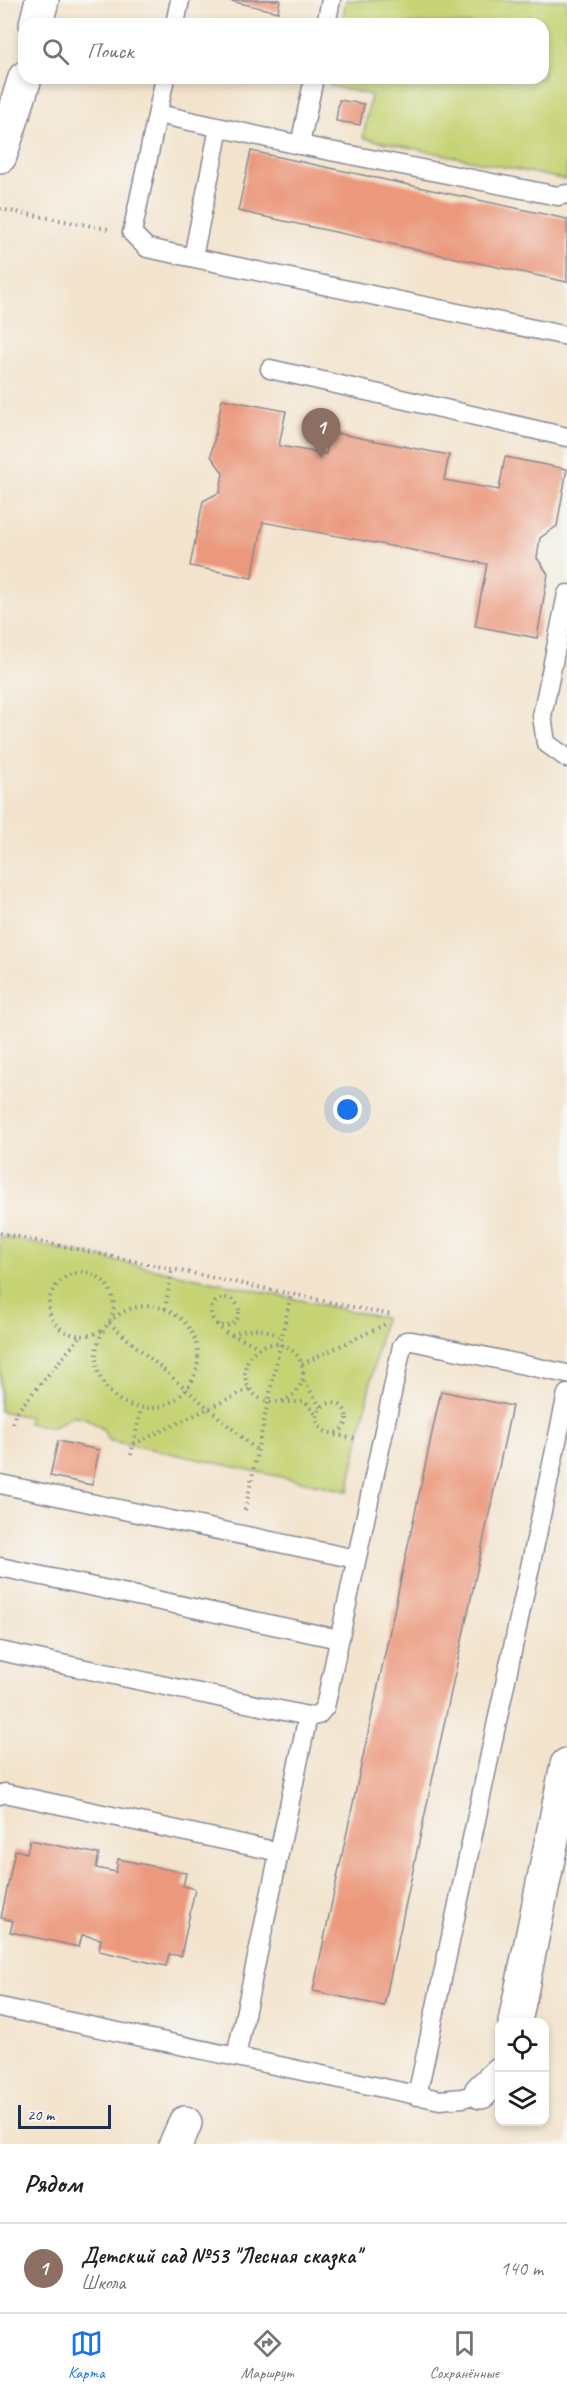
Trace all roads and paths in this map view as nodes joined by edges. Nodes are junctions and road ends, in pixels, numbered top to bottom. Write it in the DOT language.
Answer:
graph roads {
  1 [pos="42,0"];
  2 [pos="180,0"];
  3 [pos="331,0"];
  4 [pos="38,18"];
  5 [pos="176,18"];
  6 [pos="327,18"];
  7 [pos="23,84"];
  8 [pos="164,84"];
  9 [pos="313,84"];
  10 [pos="158,114"];
  11 [pos="219,128"];
  12 [pos="300,145"];
  13 [pos="0,156"];
  14 [pos="567,194"];
  15 [pos="0,209"];
  16 [pos="132,234"];
  17 [pos="193,256"];
  18 [pos="567,336"];
  19 [pos="270,369"];
  20 [pos="567,437"];
  21 [pos="567,594"];
  22 [pos="567,758"];
  23 [pos="0,1233"];
  24 [pos="172,1269"];
  25 [pos="291,1294"];
  26 [pos="165,1310"];
  27 [pos="391,1316"];
  28 [pos="110,1322"];
  29 [pos="389,1322"];
  30 [pos="217,1324"];
  31 [pos="105,1329"];
  32 [pos="232,1335"];
  33 [pos="80,1337"];
  34 [pos="282,1339"];
  35 [pos="281,1344"];
  36 [pos="258,1348"];
  37 [pos="302,1364"];
  38 [pos="567,1374"];
  39 [pos="303,1380"];
  40 [pos="249,1389"];
  41 [pos="186,1390"];
  42 [pos="567,1394"];
  43 [pos="268,1402"];
  44 [pos="280,1402"];
  45 [pos="208,1408"];
  46 [pos="321,1408"];
  47 [pos="141,1409"];
  48 [pos="316,1416"];
  49 [pos="13,1423"];
  50 [pos="330,1434"];
  51 [pos="364,1441"];
  52 [pos="134,1444"];
  53 [pos="258,1451"];
  54 [pos="131,1455"];
  55 [pos="0,1484"];
  56 [pos="240,1535"];
  57 [pos="356,1559"];
  58 [pos="0,1567"];
  59 [pos="339,1638"];
  60 [pos="0,1651"];
  61 [pos="308,1716"];
  62 [pos="567,1765"];
  63 [pos="0,1795"];
  64 [pos="279,1852"];
  65 [pos="0,2007"];
  66 [pos="516,2018"];
  67 [pos="236,2057"];
  68 [pos="490,2083"];
  69 [pos="417,2096"];
  1 -- 4 [label="street"];
  2 -- 5 [label="lane"];
  3 -- 6 [label="lane"];
  7 -- 13 [label="street"];
  8 -- 10 [label="lane"];
  9 -- 12 [label="lane"];
  10 -- 11 [label="lane"];
  10 -- 16 [label="lane"];
  11 -- 12 [label="lane"];
  11 -- 17 [label="lane"];
  12 -- 14 [label="lane"];
  15 -- 16 [label="path"];
  16 -- 17 [label="lane"];
  17 -- 18 [label="lane"];
  19 -- 20 [label="lane"];
  21 -- 22 [label="lane"];
  23 -- 24 [label="path"];
  24 -- 25 [label="path"];
  24 -- 26 [label="path"];
  25 -- 27 [label="path"];
  25 -- 34 [label="path"];
  26 -- 28 [label="path"];
  26 -- 41 [label="path"];
  28 -- 31 [label="path"];
  28 -- 33 [label="path"];
  28 -- 41 [label="path"];
  29 -- 37 [label="path"];
  30 -- 30 [label="path"];
  30 -- 32 [label="path"];
  31 -- 33 [label="path"];
  31 -- 47 [label="path"];
  32 -- 34 [label="path"];
  32 -- 36 [label="path"];
  33 -- 49 [label="path"];
  34 -- 35 [label="path"];
  35 -- 36 [label="path"];
  35 -- 37 [label="path"];
  35 -- 43 [label="path"];
  36 -- 40 [label="path"];
  37 -- 39 [label="path"];
  38 -- 57 [label="lane"];
  39 -- 44 [label="path"];
  39 -- 46 [label="path"];
  40 -- 43 [label="path"];
  40 -- 45 [label="path"];
  41 -- 45 [label="path"];
  41 -- 47 [label="path"];
  42 -- 69 [label="lane"];
  43 -- 44 [label="path"];
  43 -- 53 [label="path"];
  44 -- 48 [label="path"];
  45 -- 52 [label="path"];
  45 -- 53 [label="path"];
  46 -- 48 [label="path"];
  46 -- 50 [label="path"];
  47 -- 52 [label="path"];
  48 -- 50 [label="path"];
  50 -- 51 [label="path"];
  52 -- 54 [label="path"];
  53 -- 56 [label="path"];
  55 -- 56 [label="lane"];
  56 -- 57 [label="lane"];
  57 -- 59 [label="lane"];
  58 -- 59 [label="lane"];
  59 -- 61 [label="lane"];
  60 -- 61 [label="lane"];
  61 -- 64 [label="lane"];
  62 -- 66 [label="street"];
  63 -- 64 [label="lane"];
  64 -- 67 [label="lane"];
  65 -- 67 [label="lane"];
  67 -- 69 [label="lane"];
  68 -- 69 [label="lane"];
}
